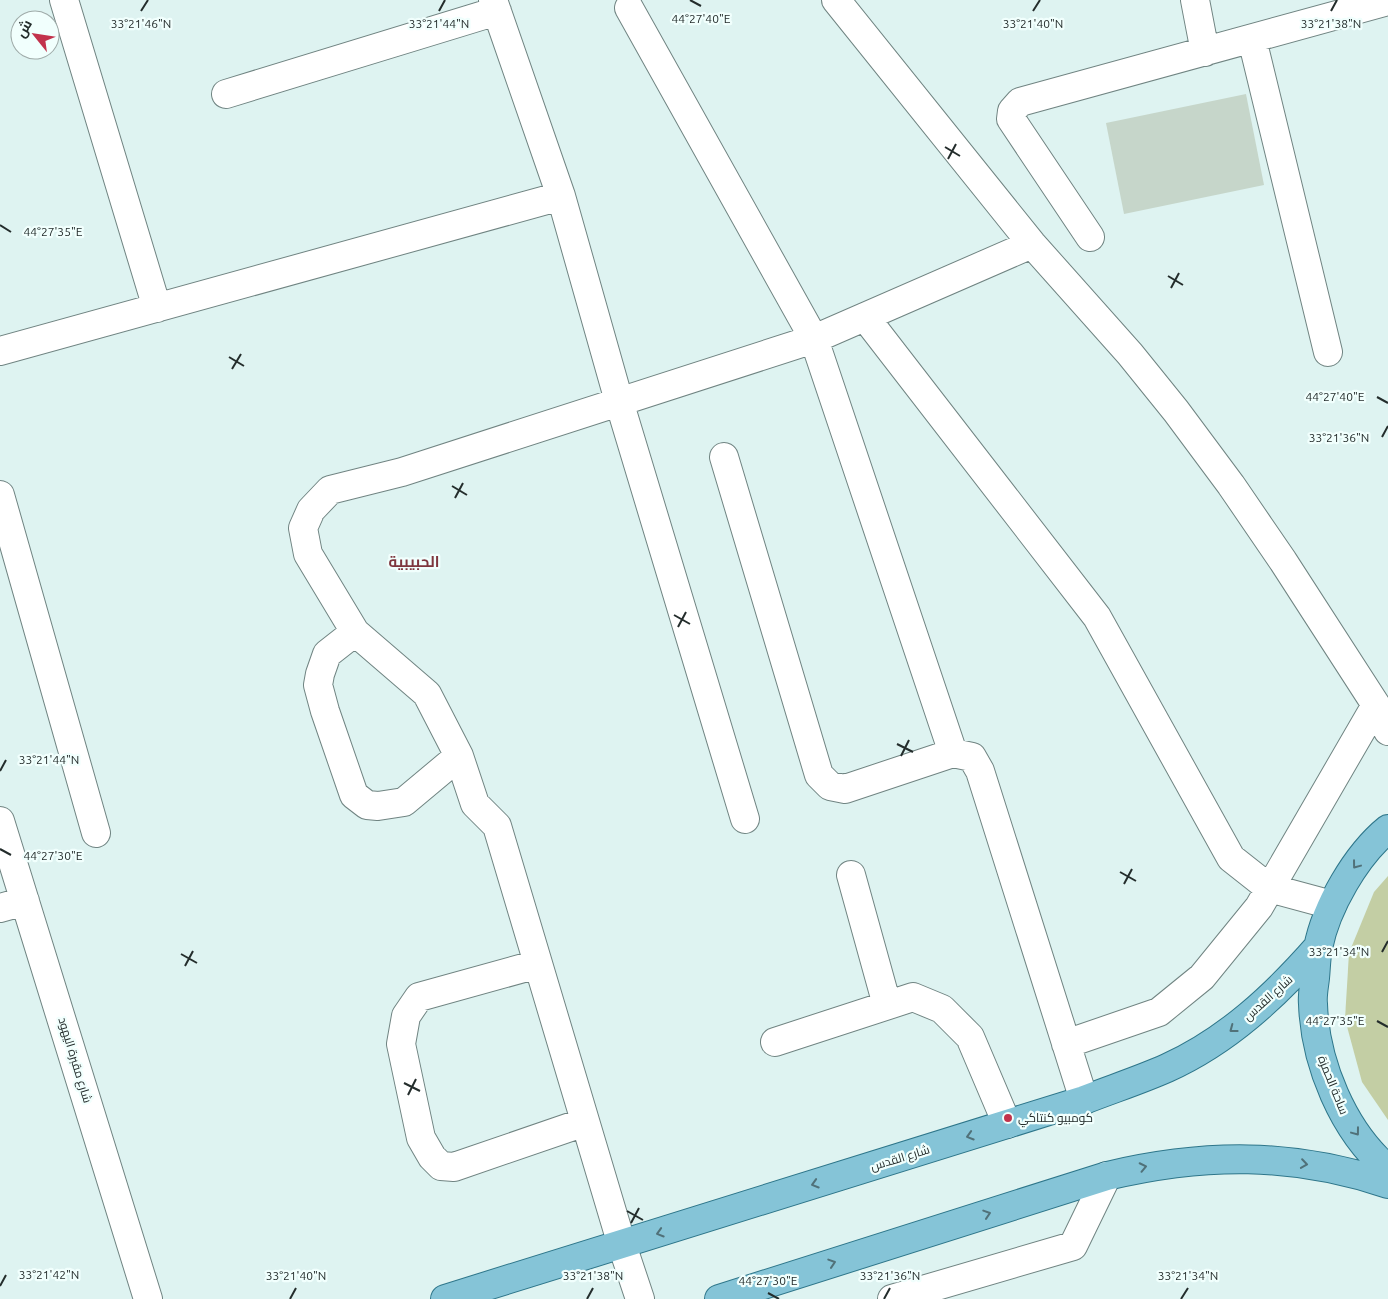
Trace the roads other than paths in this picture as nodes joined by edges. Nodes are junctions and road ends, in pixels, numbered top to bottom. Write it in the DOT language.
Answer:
graph roads {
  1 [pos="836,0"];
  2 [pos="1195,0"];
  3 [pos="68,1"];
  4 [pos="1388,1"];
  5 [pos="495,6"];
  6 [pos="630,8"];
  7 [pos="1252,39"];
  8 [pos="1205,52"];
  9 [pos="226,94"];
  10 [pos="561,196"];
  11 [pos="1090,237"];
  12 [pos="1032,244"];
  13 [pos="157,308"];
  14 [pos="865,317"];
  15 [pos="814,339"];
  16 [pos="0,351"];
  17 [pos="1328,352"];
  18 [pos="619,402"];
  19 [pos="724,457"];
  20 [pos="0,494"];
  21 [pos="355,632"];
  22 [pos="1376,705"];
  23 [pos="1388,731"];
  24 [pos="954,753"];
  25 [pos="459,756"];
  26 [pos="745,819"];
  27 [pos="0,821"];
  28 [pos="1388,828"];
  29 [pos="96,833"];
  30 [pos="851,875"];
  31 [pos="1269,888"];
  32 [pos="13,904"];
  33 [pos="1332,905"];
  34 [pos="1318,947"];
  35 [pos="538,964"];
  36 [pos="887,1005"];
  37 [pos="775,1042"];
  38 [pos="1066,1044"];
  39 [pos="1084,1100"];
  40 [pos="586,1122"];
  41 [pos="1007,1124"];
  42 [pos="1388,1169"];
  43 [pos="1107,1176"];
  44 [pos="1388,1184"];
  45 [pos="622,1245"];
  46 [pos="148,1299"];
  47 [pos="445,1299"];
  48 [pos="640,1299"];
  49 [pos="719,1299"];
  50 [pos="892,1299"];
  1 -- 12 [label="street"];
  2 -- 8 [label="street"];
  3 -- 13 [label="street"];
  4 -- 7 [label="street"];
  5 -- 9 [label="street"];
  5 -- 10 [label="street"];
  6 -- 15 [label="street"];
  7 -- 8 [label="street"];
  7 -- 17 [label="street"];
  8 -- 11 [label="street"];
  10 -- 13 [label="street"];
  10 -- 18 [label="street"];
  12 -- 14 [label="street"];
  12 -- 22 [label="street"];
  13 -- 16 [label="street"];
  14 -- 15 [label="street"];
  14 -- 31 [label="street"];
  15 -- 18 [label="street"];
  15 -- 24 [label="street"];
  18 -- 21 [label="street"];
  18 -- 26 [label="street"];
  19 -- 24 [label="street"];
  20 -- 29 [label="street"];
  21 -- 25 [label="street"];
  21 -- 25 [label="street"];
  22 -- 23 [label="street"];
  22 -- 31 [label="street"];
  24 -- 38 [label="street"];
  25 -- 35 [label="street"];
  27 -- 32 [label="street, شارع مقبرة اليهود"];
  28 -- 33 [label="main road, ساحة الحمزة, one-way"];
  30 -- 36 [label="street"];
  31 -- 33 [label="street"];
  31 -- 38 [label="street"];
  32 -- 46 [label="street, شارع مقبرة اليهود"];
  33 -- 34 [label="main road, ساحة الحمزة"];
  34 -- 39 [label="main road, شارع القدس, one-way"];
  34 -- 42 [label="main road, ساحة الحمزة, one-way"];
  35 -- 40 [label="street"];
  35 -- 40 [label="street"];
  36 -- 37 [label="street"];
  36 -- 41 [label="street"];
  38 -- 39 [label="street"];
  39 -- 41 [label="main road, شارع القدس"];
  40 -- 45 [label="street"];
  41 -- 45 [label="main road, شارع القدس, one-way"];
  43 -- 44 [label="main road, one-way"];
  49 -- 43 [label="main road, one-way"];
  43 -- 50 [label="street"];
  45 -- 47 [label="main road, شارع القدس"];
  45 -- 48 [label="street"];
}
